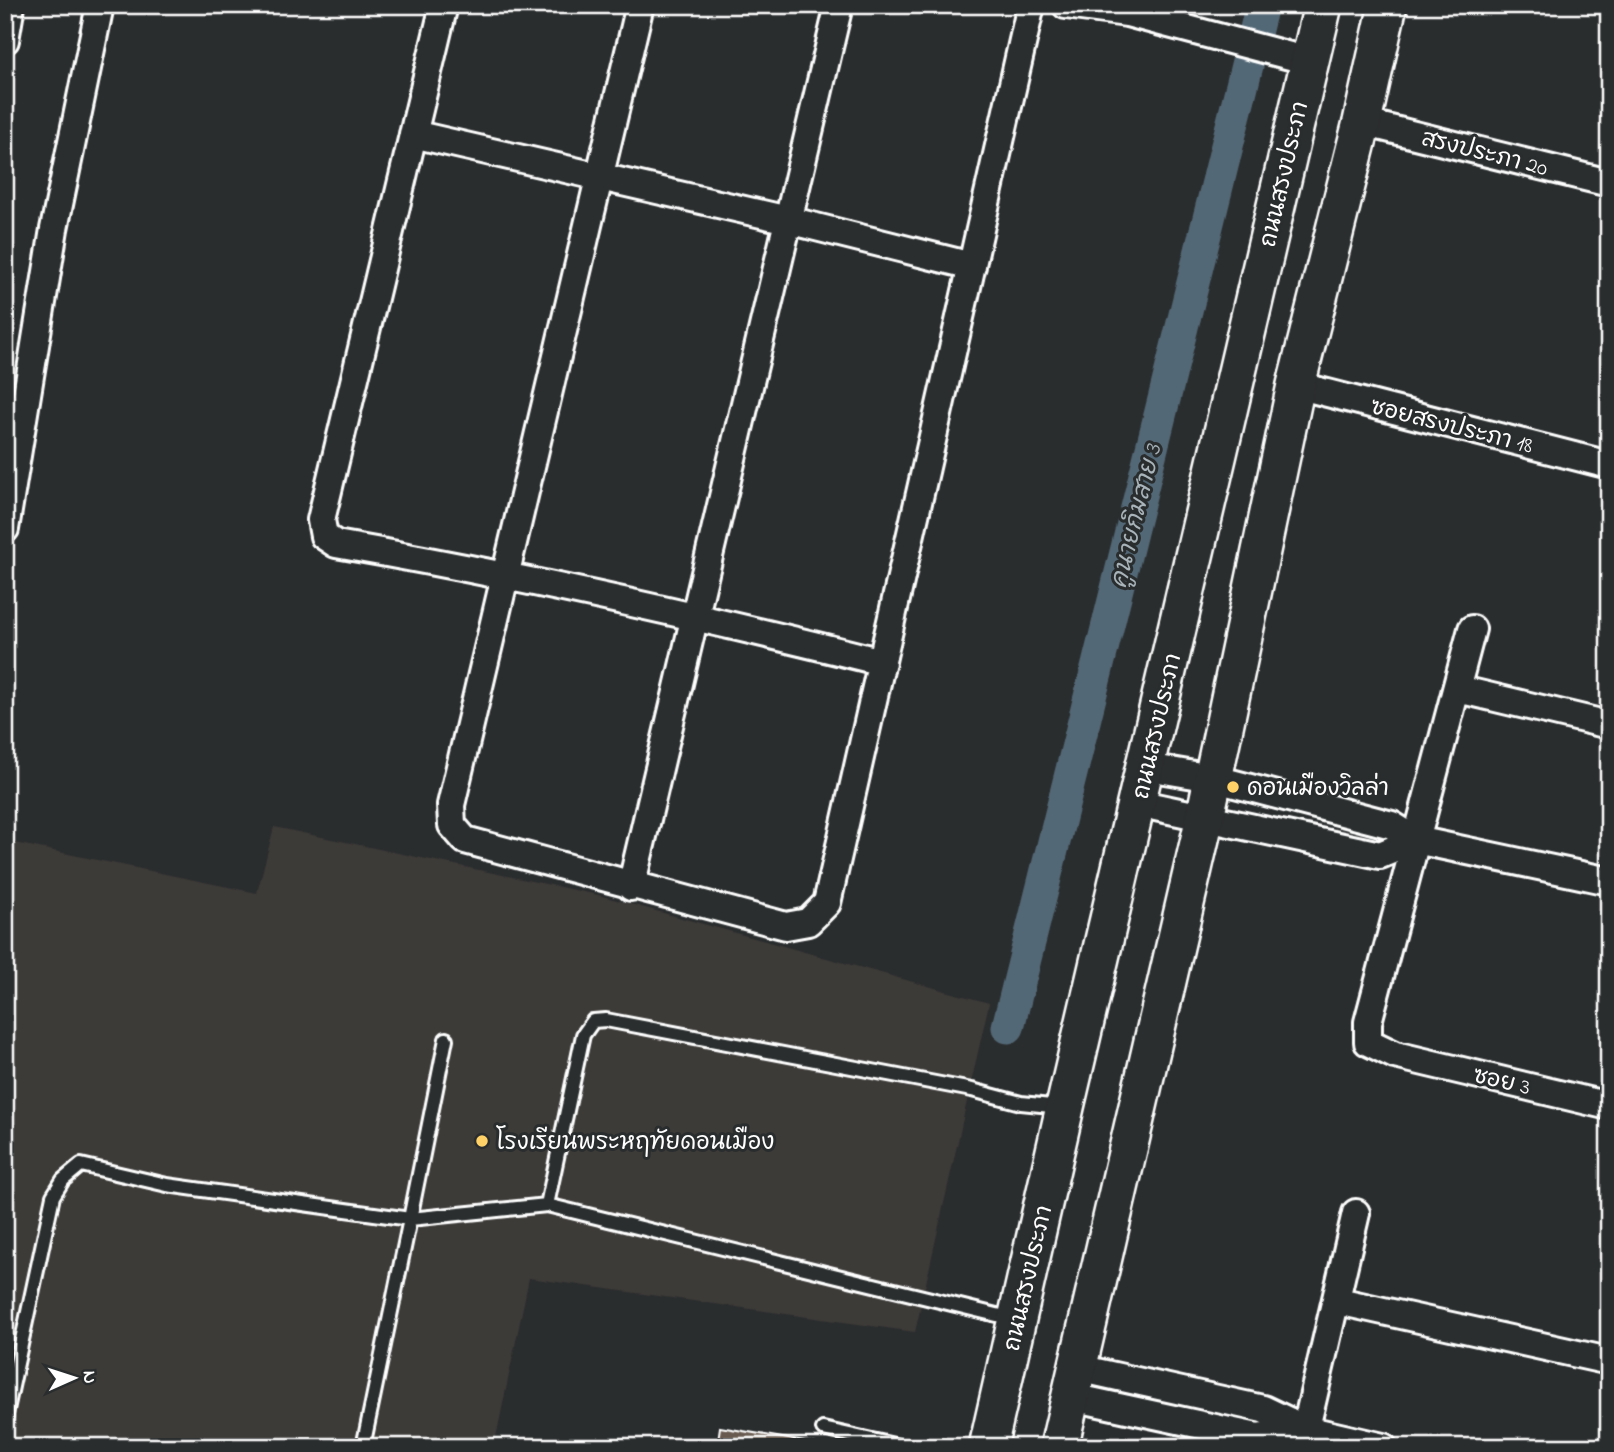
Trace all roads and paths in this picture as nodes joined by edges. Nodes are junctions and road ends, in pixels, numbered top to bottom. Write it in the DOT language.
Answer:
graph roads {
  1 [pos="11,5"];
  2 [pos="100,5"];
  3 [pos="444,5"];
  4 [pos="640,5"];
  5 [pos="839,5"];
  6 [pos="1031,5"];
  7 [pos="1066,5"];
  8 [pos="1323,5"];
  9 [pos="1388,5"];
  10 [pos="5,40"];
  11 [pos="1293,56"];
  12 [pos="1362,121"];
  13 [pos="413,134"];
  14 [pos="599,176"];
  15 [pos="1609,183"];
  16 [pos="788,220"];
  17 [pos="972,267"];
  18 [pos="1296,385"];
  19 [pos="1609,465"];
  20 [pos="5,529"];
  21 [pos="505,573"];
  22 [pos="695,615"];
  23 [pos="1472,629"];
  24 [pos="882,662"];
  25 [pos="1458,689"];
  26 [pos="1609,724"];
  27 [pos="1147,767"];
  28 [pos="1212,778"];
  29 [pos="1137,803"];
  30 [pos="1205,817"];
  31 [pos="1416,840"];
  32 [pos="1609,881"];
  33 [pos="631,887"];
  34 [pos="446,1039"];
  35 [pos="1609,1106"];
  36 [pos="1065,1107"];
  37 [pos="547,1205"];
  38 [pos="1356,1213"];
  39 [pos="410,1219"];
  40 [pos="1338,1301"];
  41 [pos="1018,1321"];
  42 [pos="1609,1361"];
  43 [pos="1075,1382"];
  44 [pos="5,1419"];
  45 [pos="824,1429"];
  46 [pos="1304,1438"];
  47 [pos="363,1447"];
  48 [pos="903,1447"];
  49 [pos="988,1447"];
  50 [pos="1059,1447"];
  51 [pos="1384,1447"];
  1 -- 10 [label="street"];
  2 -- 20 [label="street"];
  3 -- 13 [label="street"];
  4 -- 14 [label="street"];
  5 -- 16 [label="street"];
  6 -- 17 [label="street"];
  7 -- 11 [label="street"];
  8 -- 11 [label="main road, ถนนสรงประภา"];
  9 -- 12 [label="main road"];
  11 -- 27 [label="main road, ถนนสรงประภา"];
  12 -- 15 [label="street, สรงประภา 20"];
  12 -- 18 [label="main road"];
  13 -- 14 [label="street"];
  13 -- 21 [label="street"];
  14 -- 16 [label="street"];
  14 -- 21 [label="street"];
  16 -- 17 [label="street"];
  16 -- 22 [label="street"];
  17 -- 24 [label="street"];
  18 -- 19 [label="street, ซอยสรงประภา 18"];
  18 -- 28 [label="main road"];
  21 -- 22 [label="street"];
  21 -- 33 [label="street"];
  22 -- 24 [label="street"];
  22 -- 33 [label="street"];
  23 -- 25 [label="street"];
  24 -- 33 [label="street"];
  25 -- 26 [label="street"];
  25 -- 31 [label="street"];
  27 -- 28 [label="street"];
  27 -- 29 [label="main road, ถนนสรงประภา"];
  28 -- 30 [label="main road"];
  28 -- 31 [label="street"];
  29 -- 30 [label="street"];
  29 -- 36 [label="main road, ถนนสรงประภา"];
  30 -- 31 [label="street"];
  30 -- 43 [label="main road"];
  31 -- 32 [label="street"];
  31 -- 35 [label="street, ซอย 3"];
  34 -- 39 [label="lane"];
  36 -- 37 [label="lane"];
  36 -- 41 [label="main road, ถนนสรงประภา"];
  37 -- 39 [label="lane"];
  37 -- 41 [label="lane"];
  38 -- 40 [label="street"];
  39 -- 44 [label="lane"];
  39 -- 47 [label="lane"];
  40 -- 42 [label="street"];
  40 -- 46 [label="street"];
  41 -- 49 [label="main road, ถนนสรงประภา"];
  43 -- 46 [label="street"];
  43 -- 50 [label="main road"];
  45 -- 48 [label="lane"];
  46 -- 51 [label="street"];
}
